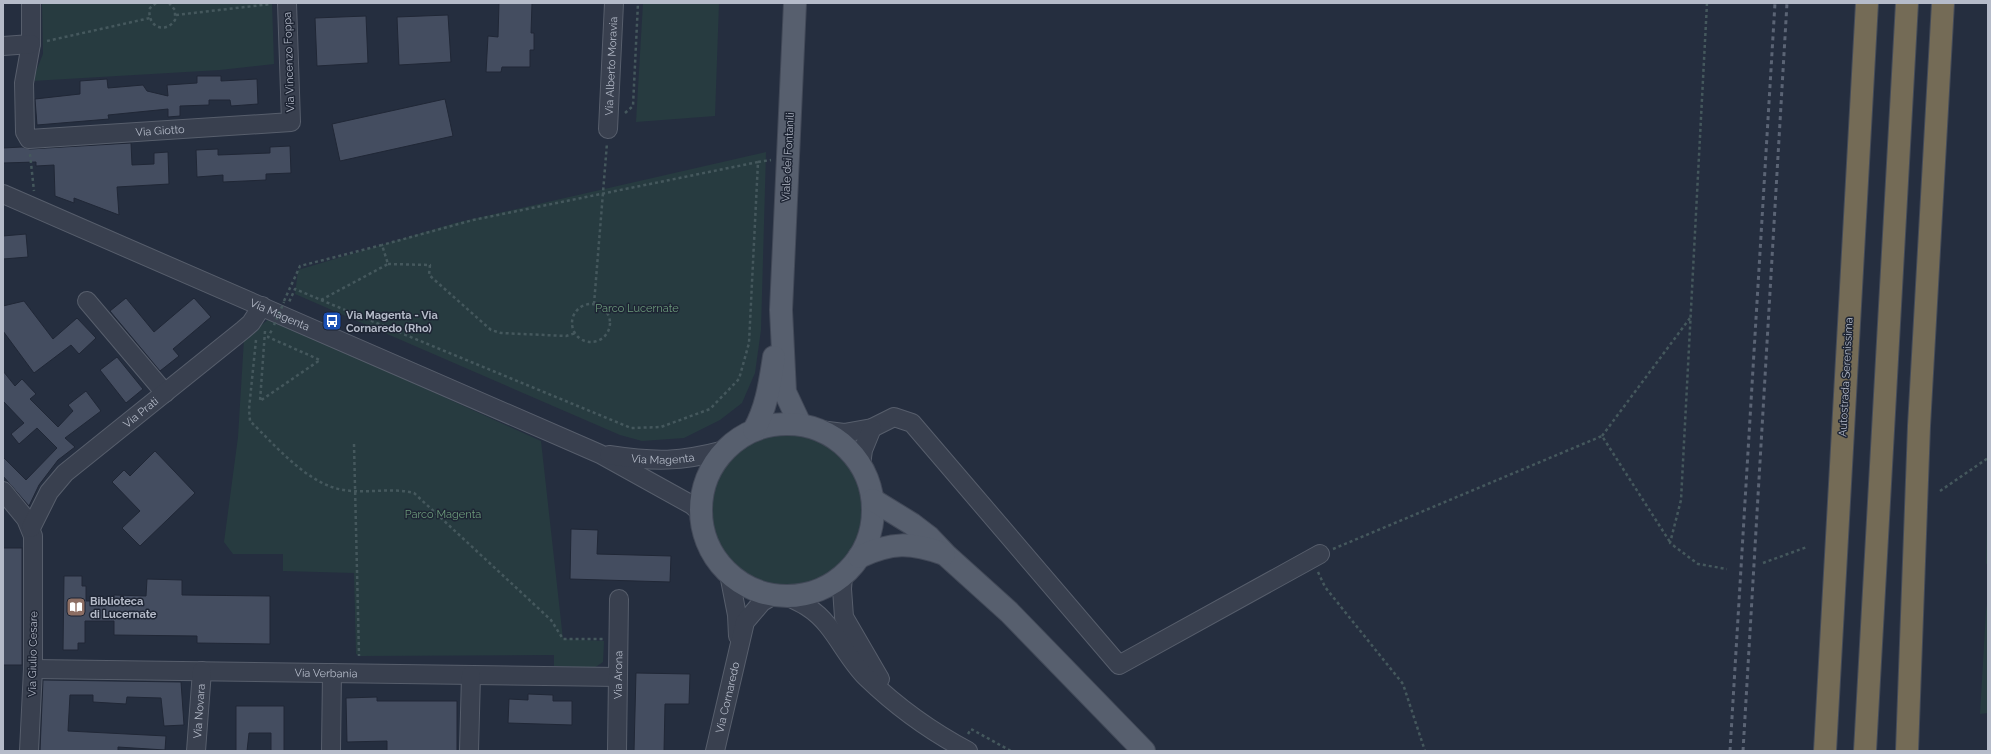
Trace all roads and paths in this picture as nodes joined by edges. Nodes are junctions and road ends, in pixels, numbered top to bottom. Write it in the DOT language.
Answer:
graph roads {
  1 [pos="31,3"];
  2 [pos="156,3"];
  3 [pos="169,3"];
  4 [pos="280,3"];
  5 [pos="614,3"];
  6 [pos="638,3"];
  7 [pos="795,3"];
  8 [pos="1707,3"];
  9 [pos="1867,3"];
  10 [pos="1907,3"];
  11 [pos="1943,3"];
  12 [pos="1952,3"];
  13 [pos="176,15"];
  14 [pos="150,18"];
  15 [pos="31,44"];
  16 [pos="3,46"];
  17 [pos="291,122"];
  18 [pos="608,129"];
  19 [pos="28,139"];
  20 [pos="1936,140"];
  21 [pos="3,194"];
  22 [pos="604,194"];
  23 [pos="35,208"];
  24 [pos="382,246"];
  25 [pos="388,264"];
  26 [pos="295,289"];
  27 [pos="287,295"];
  28 [pos="321,300"];
  29 [pos="87,301"];
  30 [pos="284,302"];
  31 [pos="594,304"];
  32 [pos="262,306"];
  33 [pos="781,310"];
  34 [pos="1691,317"];
  35 [pos="576,333"];
  36 [pos="165,393"];
  37 [pos="810,427"];
  38 [pos="872,428"];
  39 [pos="754,430"];
  40 [pos="1602,436"];
  41 [pos="354,444"];
  42 [pos="725,450"];
  43 [pos="600,454"];
  44 [pos="1988,458"];
  45 [pos="861,465"];
  46 [pos="355,491"];
  47 [pos="1940,491"];
  48 [pos="7,498"];
  49 [pos="873,500"];
  50 [pos="701,513"];
  51 [pos="31,528"];
  52 [pos="1670,543"];
  53 [pos="1807,546"];
  54 [pos="947,556"];
  55 [pos="1316,556"];
  56 [pos="859,557"];
  57 [pos="1763,563"];
  58 [pos="1728,569"];
  59 [pos="729,574"];
  60 [pos="844,575"];
  61 [pos="780,596"];
  62 [pos="620,599"];
  63 [pos="609,639"];
  64 [pos="738,643"];
  65 [pos="359,656"];
  66 [pos="33,669"];
  67 [pos="202,671"];
  68 [pos="332,673"];
  69 [pos="471,675"];
  70 [pos="618,676"];
  71 [pos="1909,684"];
  72 [pos="893,700"];
  73 [pos="971,729"];
  74 [pos="1824,746"];
  75 [pos="29,751"];
  76 [pos="196,751"];
  77 [pos="331,751"];
  78 [pos="469,751"];
  79 [pos="617,751"];
  80 [pos="715,751"];
  81 [pos="968,751"];
  82 [pos="1011,751"];
  83 [pos="1144,751"];
  84 [pos="1425,751"];
  85 [pos="1865,751"];
  86 [pos="1903,751"];
  87 [pos="1907,751"];
  1 -- 15 [label="street"];
  2 -- 14 [label="path"];
  3 -- 13 [label="path"];
  4 -- 13 [label="path"];
  4 -- 17 [label="street, Via Vincenzo Foppa"];
  5 -- 18 [label="street, Via Alberto Moravia"];
  6 -- 18 [label="path"];
  7 -- 33 [label="main road, Viale dei Fontanili"];
  8 -- 34 [label="path"];
  9 -- 74 [label="highway, Autostrada Serenissima"];
  10 -- 85 [label="highway"];
  11 -- 20 [label="highway"];
  12 -- 20 [label="street"];
  13 -- 14 [label="path"];
  14 -- 15 [label="path"];
  15 -- 16 [label="street"];
  15 -- 19 [label="street"];
  17 -- 19 [label="street, Via Giotto"];
  18 -- 22 [label="path"];
  19 -- 23 [label="path"];
  20 -- 71 [label="highway"];
  21 -- 23 [label="street, Via Magenta"];
  22 -- 24 [label="path"];
  22 -- 28 [label="path"];
  22 -- 31 [label="path"];
  23 -- 32 [label="street, Via Magenta"];
  24 -- 25 [label="path"];
  24 -- 27 [label="path"];
  25 -- 28 [label="path"];
  25 -- 35 [label="path"];
  26 -- 28 [label="path"];
  29 -- 36 [label="street"];
  30 -- 46 [label="path, bridge"];
  31 -- 35 [label="path"];
  31 -- 35 [label="path"];
  32 -- 36 [label="street, Via Prati"];
  32 -- 43 [label="street, Via Magenta"];
  33 -- 37 [label="main road, Viale dei Fontanili"];
  33 -- 39 [label="main road, Viale dei Fontanili"];
  34 -- 40 [label="path"];
  34 -- 52 [label="path"];
  36 -- 51 [label="street, Via Prati"];
  37 -- 38 [label="street"];
  37 -- 39 [label="main road"];
  37 -- 45 [label="main road"];
  38 -- 45 [label="street"];
  38 -- 55 [label="street"];
  39 -- 42 [label="main road"];
  40 -- 52 [label="path"];
  40 -- 55 [label="path"];
  41 -- 46 [label="path"];
  42 -- 43 [label="street, Via Magenta"];
  42 -- 50 [label="main road"];
  43 -- 50 [label="street, Via Magenta"];
  44 -- 47 [label="path"];
  45 -- 49 [label="main road"];
  46 -- 63 [label="path"];
  46 -- 65 [label="path"];
  48 -- 51 [label="street"];
  49 -- 54 [label="main road"];
  49 -- 56 [label="main road"];
  50 -- 59 [label="main road"];
  51 -- 66 [label="street, Via Giulio Cesare"];
  52 -- 58 [label="path"];
  53 -- 57 [label="path"];
  54 -- 56 [label="main road"];
  54 -- 83 [label="main road"];
  55 -- 84 [label="path"];
  56 -- 60 [label="main road"];
  59 -- 61 [label="main road"];
  59 -- 64 [label="street, Via Cornaredo"];
  60 -- 61 [label="main road"];
  60 -- 72 [label="street"];
  61 -- 64 [label="street, Via Cornaredo"];
  61 -- 72 [label="street"];
  62 -- 70 [label="street, Via Arona"];
  64 -- 80 [label="street, Via Cornaredo"];
  66 -- 67 [label="street, Via Verbania"];
  66 -- 75 [label="street, Via Giulio Cesare"];
  67 -- 68 [label="street, Via Verbania"];
  67 -- 76 [label="street, Via Novara"];
  68 -- 69 [label="street, Via Verbania"];
  68 -- 77 [label="street"];
  69 -- 70 [label="street, Via Verbania"];
  69 -- 78 [label="street"];
  70 -- 79 [label="street, Via Arona"];
  71 -- 86 [label="street"];
  71 -- 87 [label="highway"];
  72 -- 81 [label="street"];
  73 -- 82 [label="path"];
}
